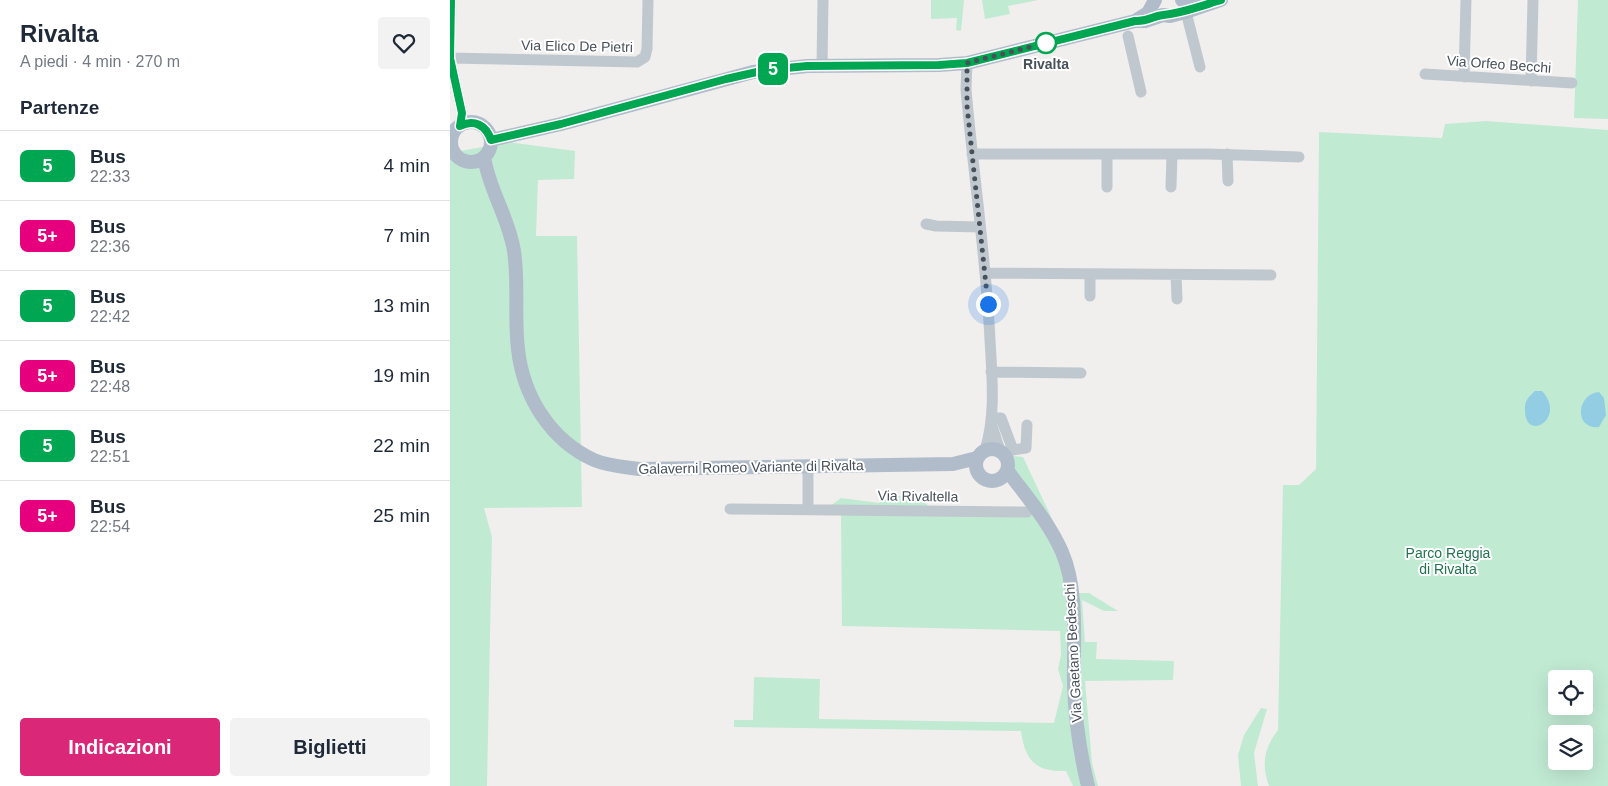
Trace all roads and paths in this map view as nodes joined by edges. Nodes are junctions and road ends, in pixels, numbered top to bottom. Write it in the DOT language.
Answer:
graph roads {
  1 [pos="451,0"];
  2 [pos="648,0"];
  3 [pos="823,0"];
  4 [pos="1221,0"];
  5 [pos="1466,0"];
  6 [pos="1533,0"];
  7 [pos="1155,2"];
  8 [pos="1178,8"];
  9 [pos="1135,21"];
  10 [pos="1128,36"];
  11 [pos="450,58"];
  12 [pos="967,63"];
  13 [pos="822,66"];
  14 [pos="1200,67"];
  15 [pos="1425,74"];
  16 [pos="1464,77"];
  17 [pos="1530,81"];
  18 [pos="1572,83"];
  19 [pos="1141,92"];
  20 [pos="463,120"];
  21 [pos="491,140"];
  22 [pos="451,148"];
  23 [pos="972,154"];
  24 [pos="1227,154"];
  25 [pos="1107,155"];
  26 [pos="1172,155"];
  27 [pos="1299,157"];
  28 [pos="479,159"];
  29 [pos="1228,181"];
  30 [pos="1107,186"];
  31 [pos="1171,187"];
  32 [pos="926,224"];
  33 [pos="980,227"];
  34 [pos="985,273"];
  35 [pos="1090,274"];
  36 [pos="1176,275"];
  37 [pos="1271,275"];
  38 [pos="1090,296"];
  39 [pos="1177,299"];
  40 [pos="991,372"];
  41 [pos="1082,373"];
  42 [pos="991,420"];
  43 [pos="1027,425"];
  44 [pos="1006,451"];
  45 [pos="981,454"];
  46 [pos="953,464"];
  47 [pos="808,467"];
  48 [pos="1007,470"];
  49 [pos="978,473"];
  50 [pos="995,481"];
  51 [pos="1028,506"];
  52 [pos="730,508"];
  53 [pos="808,509"];
  54 [pos="1088,786"];
  1 -- 11 [label="street"];
  2 -- 11 [label="street, Via Elico De Pietri"];
  3 -- 13 [label="street"];
  4 -- 8 [label="main road"];
  5 -- 16 [label="street"];
  6 -- 17 [label="street"];
  7 -- 8 [label="main road"];
  7 -- 9 [label="main road"];
  8 -- 9 [label="main road"];
  8 -- 14 [label="street"];
  9 -- 12 [label="main road"];
  10 -- 19 [label="street"];
  11 -- 20 [label="street"];
  12 -- 13 [label="main road"];
  12 -- 23 [label="street"];
  13 -- 21 [label="main road"];
  15 -- 16 [label="street, Via Orfeo Becchi"];
  16 -- 17 [label="street, Via Orfeo Becchi"];
  17 -- 18 [label="street, Via Orfeo Becchi"];
  20 -- 21 [label="main road"];
  20 -- 22 [label="main road"];
  21 -- 28 [label="main road"];
  22 -- 28 [label="main road"];
  23 -- 25 [label="street"];
  23 -- 33 [label="street"];
  24 -- 26 [label="street"];
  24 -- 27 [label="street"];
  24 -- 29 [label="street"];
  25 -- 26 [label="street"];
  25 -- 30 [label="street"];
  26 -- 31 [label="street"];
  28 -- 47 [label="main road, Galaverni Romeo Variante di Rivalta"];
  32 -- 33 [label="street"];
  33 -- 34 [label="street"];
  34 -- 35 [label="street"];
  34 -- 40 [label="street"];
  35 -- 36 [label="street"];
  35 -- 38 [label="street"];
  36 -- 37 [label="street"];
  36 -- 39 [label="street"];
  40 -- 41 [label="street"];
  40 -- 42 [label="street"];
  42 -- 44 [label="street"];
  42 -- 45 [label="street"];
  43 -- 44 [label="street"];
  44 -- 45 [label="main road"];
  44 -- 48 [label="main road"];
  45 -- 46 [label="main road, Galaverni Romeo Variante di Rivalta"];
  45 -- 49 [label="main road"];
  46 -- 47 [label="main road, Galaverni Romeo Variante di Rivalta"];
  46 -- 49 [label="main road, Galaverni Romeo Variante di Rivalta"];
  47 -- 53 [label="street"];
  48 -- 50 [label="main road"];
  48 -- 51 [label="main road, Via Gaetano Bedeschi"];
  49 -- 50 [label="main road"];
  50 -- 51 [label="main road, Via Gaetano Bedeschi"];
  51 -- 53 [label="street, Via Rivaltella"];
  51 -- 54 [label="main road, Via Gaetano Bedeschi"];
  52 -- 53 [label="street, Via Rivaltella"];
}
